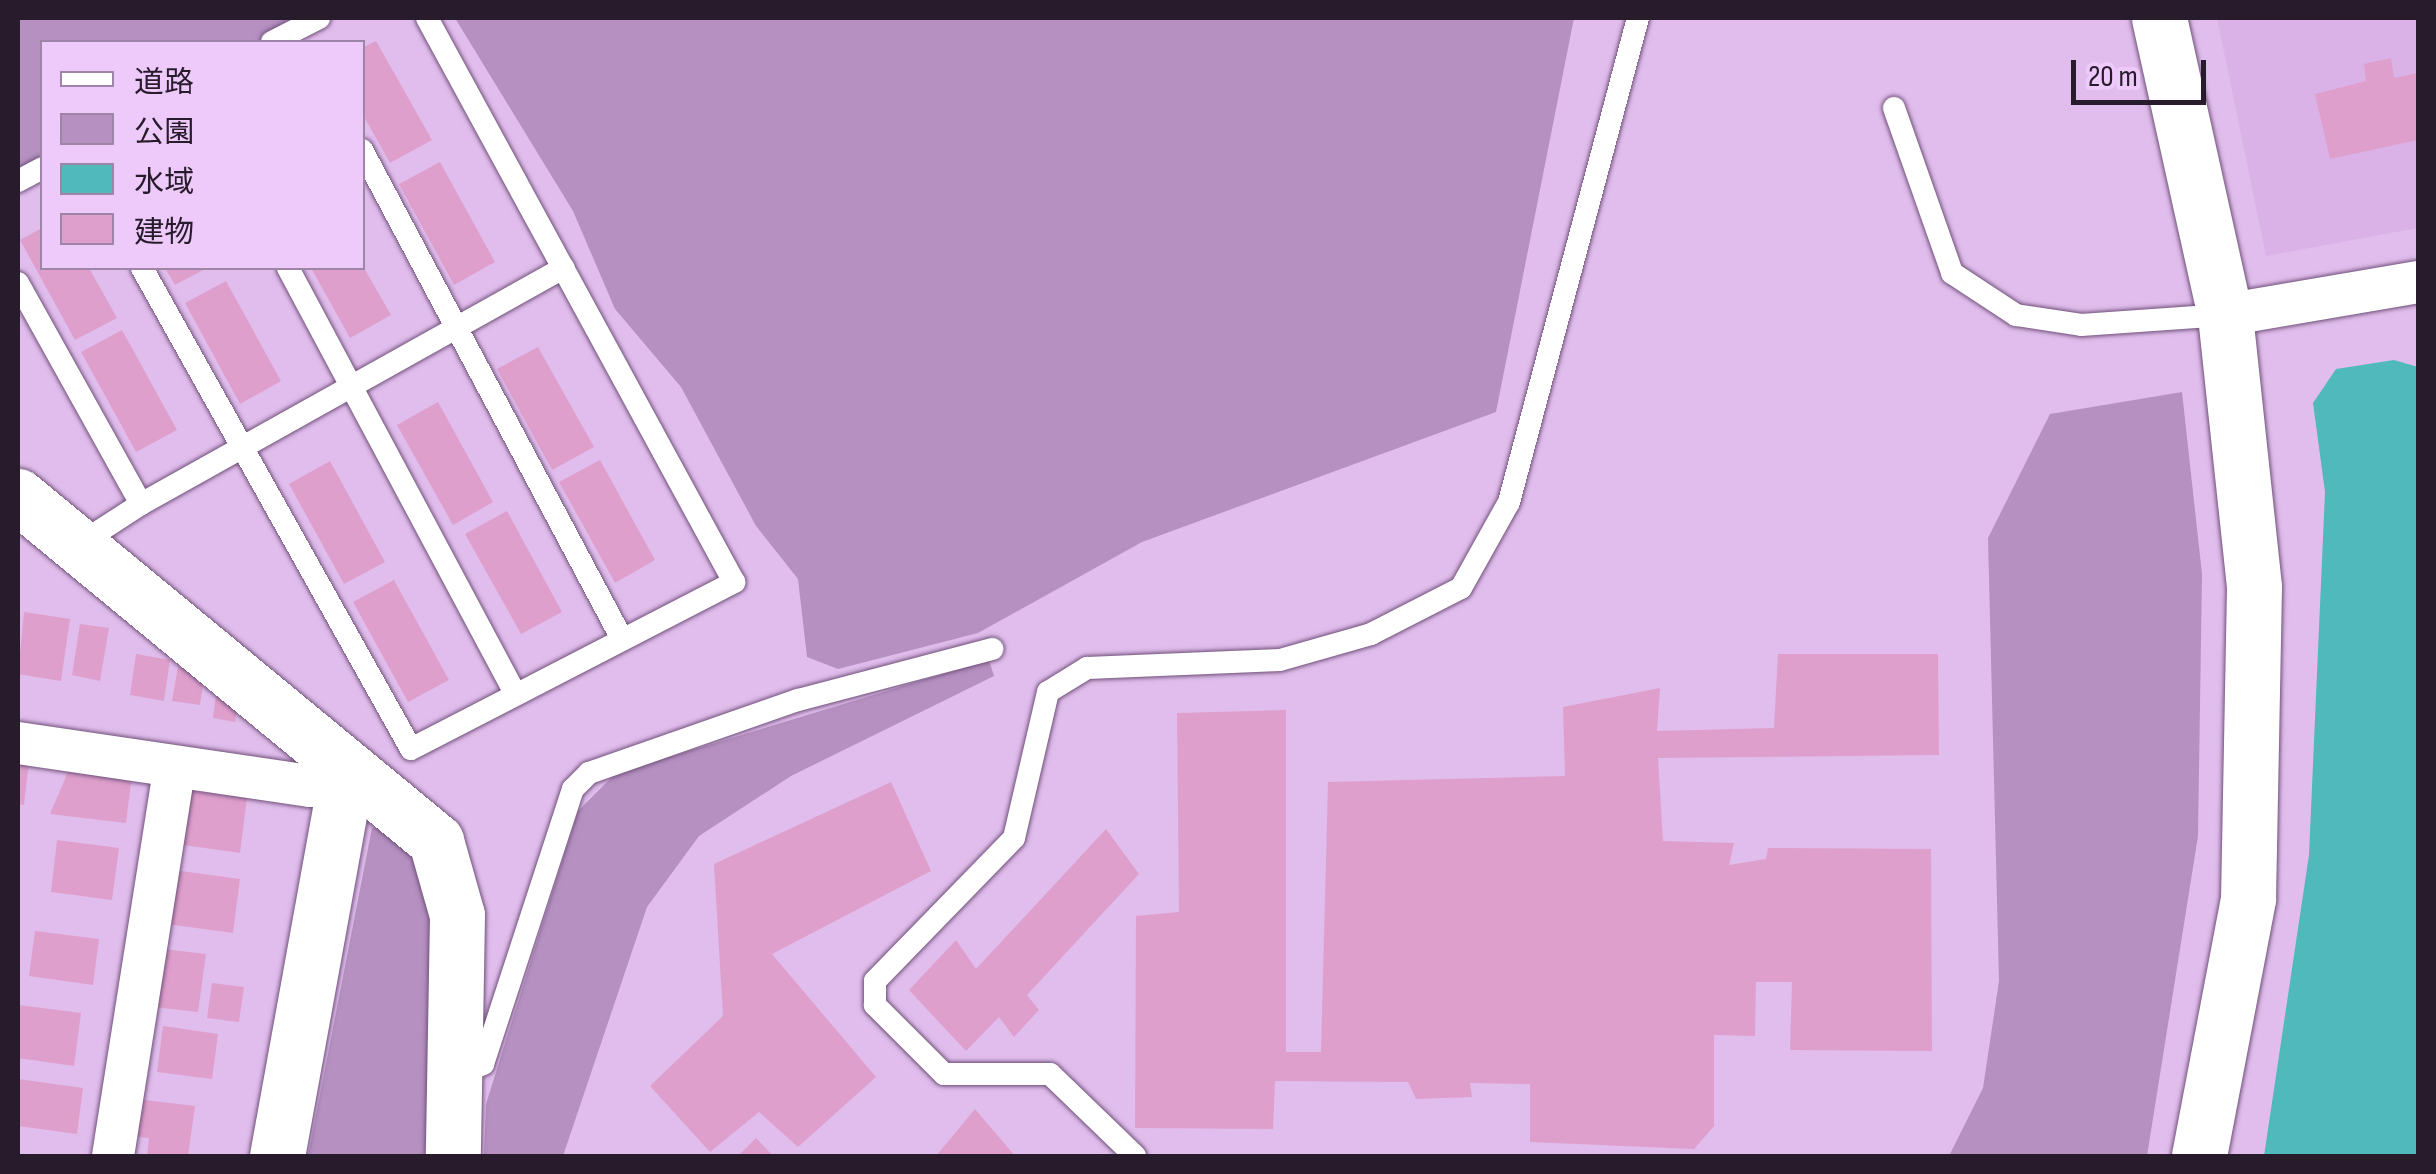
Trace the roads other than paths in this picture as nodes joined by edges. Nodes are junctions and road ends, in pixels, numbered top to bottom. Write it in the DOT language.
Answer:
graph roads {
  1 [pos="427,18"];
  2 [pos="1638,18"];
  3 [pos="2159,18"];
  4 [pos="309,29"];
  5 [pos="278,40"];
  6 [pos="1894,108"];
  7 [pos="365,156"];
  8 [pos="40,169"];
  9 [pos="18,182"];
  10 [pos="564,268"];
  11 [pos="143,270"];
  12 [pos="289,270"];
  13 [pos="2418,282"];
  14 [pos="18,284"];
  15 [pos="2225,315"];
  16 [pos="454,330"];
  17 [pos="352,390"];
  18 [pos="238,450"];
  19 [pos="18,496"];
  20 [pos="141,504"];
  21 [pos="88,556"];
  22 [pos="622,640"];
  23 [pos="992,649"];
  24 [pos="515,694"];
  25 [pos="18,743"];
  26 [pos="174,771"];
  27 [pos="346,775"];
  28 [pos="453,1077"];
  29 [pos="114,1156"];
  30 [pos="277,1156"];
  31 [pos="453,1156"];
  32 [pos="1135,1156"];
  33 [pos="2199,1156"];
  1 -- 10 [label="lane"];
  2 -- 32 [label="lane"];
  3 -- 15 [label="street"];
  4 -- 5 [label="lane"];
  6 -- 15 [label="lane"];
  7 -- 16 [label="lane"];
  8 -- 9 [label="lane"];
  10 -- 16 [label="lane"];
  10 -- 22 [label="lane"];
  11 -- 18 [label="lane"];
  12 -- 17 [label="lane"];
  13 -- 15 [label="street"];
  14 -- 20 [label="lane"];
  15 -- 33 [label="street"];
  16 -- 17 [label="lane"];
  16 -- 22 [label="lane"];
  17 -- 18 [label="lane"];
  17 -- 24 [label="lane"];
  18 -- 20 [label="lane"];
  18 -- 24 [label="lane"];
  19 -- 21 [label="street"];
  20 -- 21 [label="lane"];
  21 -- 27 [label="street"];
  22 -- 24 [label="lane"];
  23 -- 28 [label="lane"];
  25 -- 26 [label="street"];
  26 -- 27 [label="street"];
  26 -- 29 [label="street"];
  27 -- 28 [label="street"];
  27 -- 30 [label="street"];
  28 -- 31 [label="street"];
}
